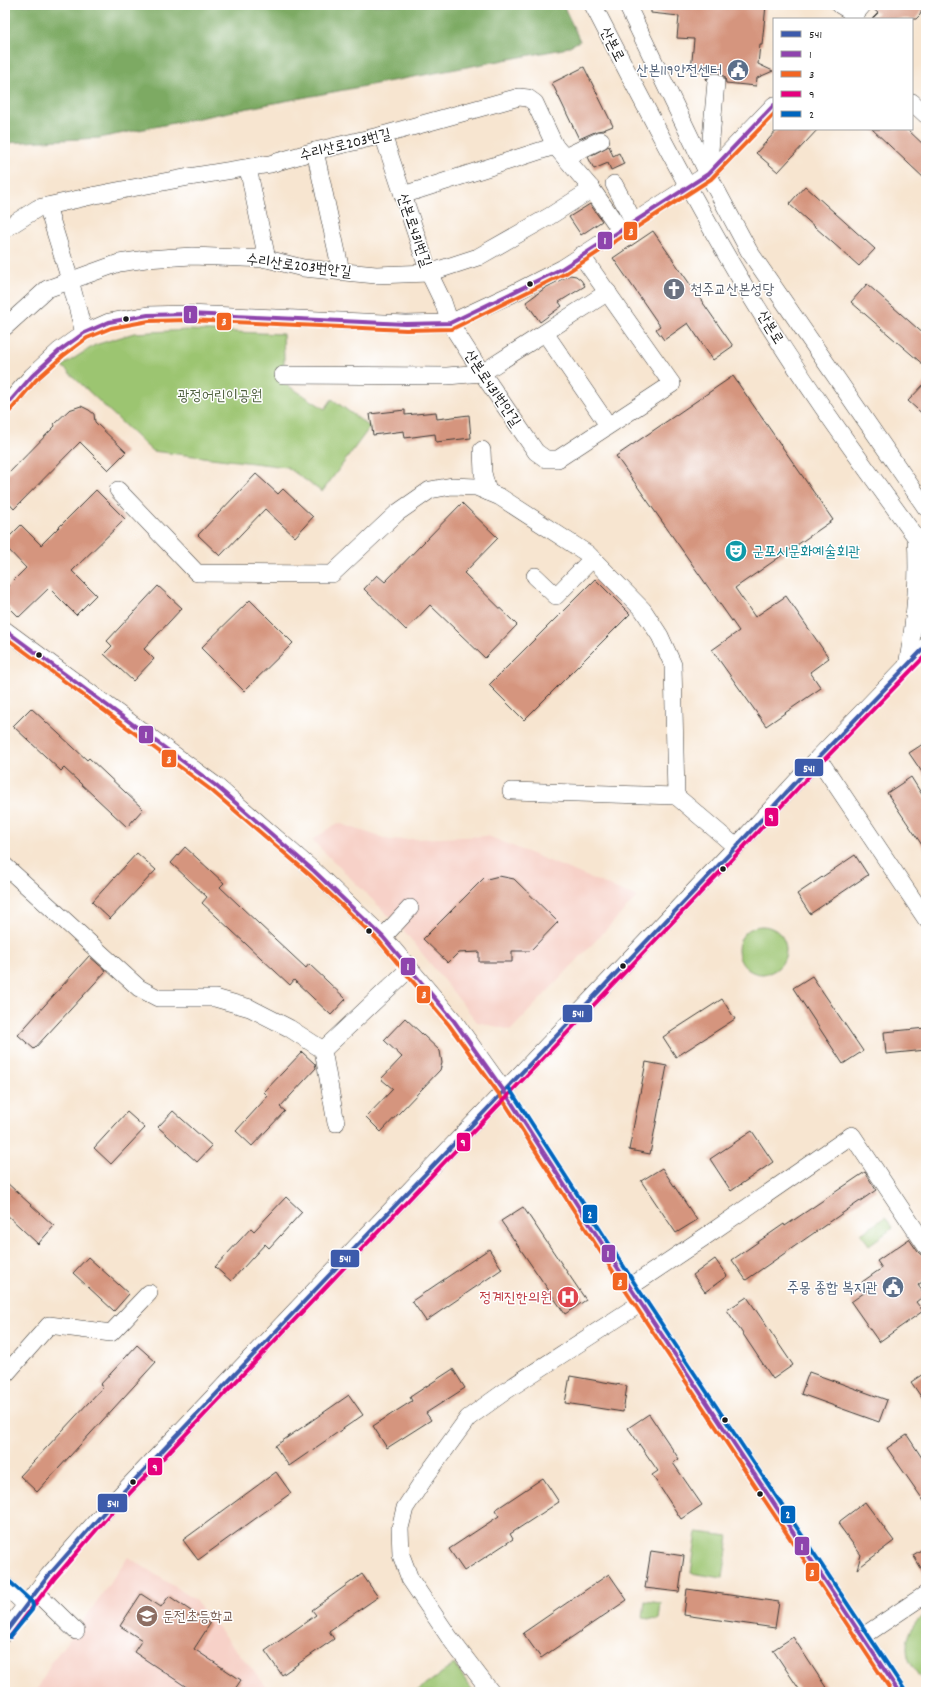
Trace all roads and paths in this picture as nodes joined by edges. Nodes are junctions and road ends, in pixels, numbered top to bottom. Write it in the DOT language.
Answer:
graph roads {
  1 [pos="593,5"];
  2 [pos="627,5"];
  3 [pos="840,5"];
  4 [pos="857,13"];
  5 [pos="716,82"];
  6 [pos="913,103"];
  7 [pos="773,106"];
  8 [pos="926,115"];
  9 [pos="383,135"];
  10 [pos="601,140"];
  11 [pos="315,150"];
  12 [pos="560,151"];
  13 [pos="248,168"];
  14 [pos="708,174"];
  15 [pos="614,184"];
  16 [pos="688,187"];
  17 [pos="591,188"];
  18 [pos="403,195"];
  19 [pos="47,206"];
  20 [pos="628,226"];
  21 [pos="5,229"];
  22 [pos="582,255"];
  23 [pos="267,258"];
  24 [pos="341,271"];
  25 [pos="429,273"];
  26 [pos="70,280"];
  27 [pos="608,292"];
  28 [pos="450,323"];
  29 [pos="5,327"];
  30 [pos="84,333"];
  31 [pos="545,333"];
  32 [pos="482,373"];
  33 [pos="283,375"];
  34 [pos="5,407"];
  35 [pos="608,425"];
  36 [pos="482,450"];
  37 [pos="118,490"];
  38 [pos="488,492"];
  39 [pos="926,508"];
  40 [pos="916,536"];
  41 [pos="926,550"];
  42 [pos="592,559"];
  43 [pos="535,576"];
  44 [pos="7,635"];
  45 [pos="926,646"];
  46 [pos="907,666"];
  47 [pos="818,758"];
  48 [pos="511,791"];
  49 [pos="676,796"];
  50 [pos="736,847"];
  51 [pos="5,866"];
  52 [pos="410,908"];
  53 [pos="926,919"];
  54 [pos="383,936"];
  55 [pos="410,969"];
  56 [pos="323,1050"];
  57 [pos="504,1091"];
  58 [pos="336,1123"];
  59 [pos="926,1246"];
  60 [pos="630,1287"];
  61 [pos="149,1293"];
  62 [pos="641,1303"];
  63 [pos="5,1375"];
  64 [pos="5,1585"];
  65 [pos="926,1594"];
  66 [pos="32,1599"];
  67 [pos="76,1631"];
  68 [pos="5,1633"];
  69 [pos="862,1637"];
  70 [pos="490,1692"];
  71 [pos="899,1692"];
  1 -- 16 [label="street, 산본로"];
  2 -- 14 [label="street"];
  3 -- 4 [label="street"];
  5 -- 14 [label="street"];
  6 -- 8 [label="street"];
  7 -- 14 [label="street"];
  9 -- 11 [label="street, 수리산로203번길"];
  9 -- 12 [label="street, 수리산로203번길"];
  9 -- 18 [label="street, 산본로431번길"];
  10 -- 12 [label="street"];
  11 -- 13 [label="street, 수리산로203번길"];
  11 -- 24 [label="street"];
  12 -- 17 [label="street, 수리산로203번길"];
  12 -- 18 [label="street"];
  13 -- 19 [label="street, 수리산로203번길"];
  13 -- 23 [label="street"];
  14 -- 16 [label="street"];
  14 -- 39 [label="street"];
  15 -- 20 [label="street"];
  16 -- 20 [label="street"];
  16 -- 40 [label="street, 산본로"];
  17 -- 20 [label="street, 수리산로203번길"];
  17 -- 25 [label="street, 수리산로203번안길"];
  18 -- 25 [label="street, 산본로431번길"];
  19 -- 21 [label="street, 수리산로203번길"];
  19 -- 26 [label="street"];
  20 -- 22 [label="street"];
  22 -- 27 [label="street"];
  22 -- 28 [label="street"];
  23 -- 24 [label="street, 수리산로203번안길"];
  23 -- 26 [label="street, 수리산로203번안길"];
  24 -- 25 [label="street, 수리산로203번안길"];
  25 -- 28 [label="street, 산본로431번길"];
  26 -- 29 [label="street, 수리산로203번안길"];
  26 -- 30 [label="street"];
  27 -- 31 [label="street"];
  27 -- 35 [label="street"];
  28 -- 30 [label="street"];
  28 -- 32 [label="street, 산본로431번안길"];
  30 -- 34 [label="street"];
  31 -- 32 [label="street"];
  31 -- 35 [label="street"];
  32 -- 33 [label="street"];
  32 -- 35 [label="street, 산본로431번안길"];
  36 -- 38 [label="street"];
  37 -- 38 [label="street"];
  38 -- 42 [label="street"];
  40 -- 41 [label="street, 산본로"];
  40 -- 46 [label="street"];
  42 -- 43 [label="street"];
  42 -- 49 [label="street"];
  44 -- 54 [label="street"];
  45 -- 46 [label="street"];
  46 -- 47 [label="street"];
  47 -- 50 [label="street"];
  47 -- 53 [label="street"];
  48 -- 49 [label="street"];
  49 -- 50 [label="street"];
  50 -- 57 [label="street"];
  51 -- 56 [label="street"];
  52 -- 54 [label="street"];
  54 -- 55 [label="street"];
  55 -- 56 [label="street"];
  55 -- 57 [label="street"];
  56 -- 58 [label="street"];
  57 -- 60 [label="street"];
  57 -- 66 [label="street"];
  59 -- 60 [label="street"];
  60 -- 62 [label="street"];
  61 -- 63 [label="street"];
  62 -- 69 [label="street"];
  62 -- 70 [label="street"];
  64 -- 66 [label="street"];
  65 -- 69 [label="street"];
  66 -- 67 [label="street"];
  66 -- 68 [label="street"];
  69 -- 71 [label="street"];
}
